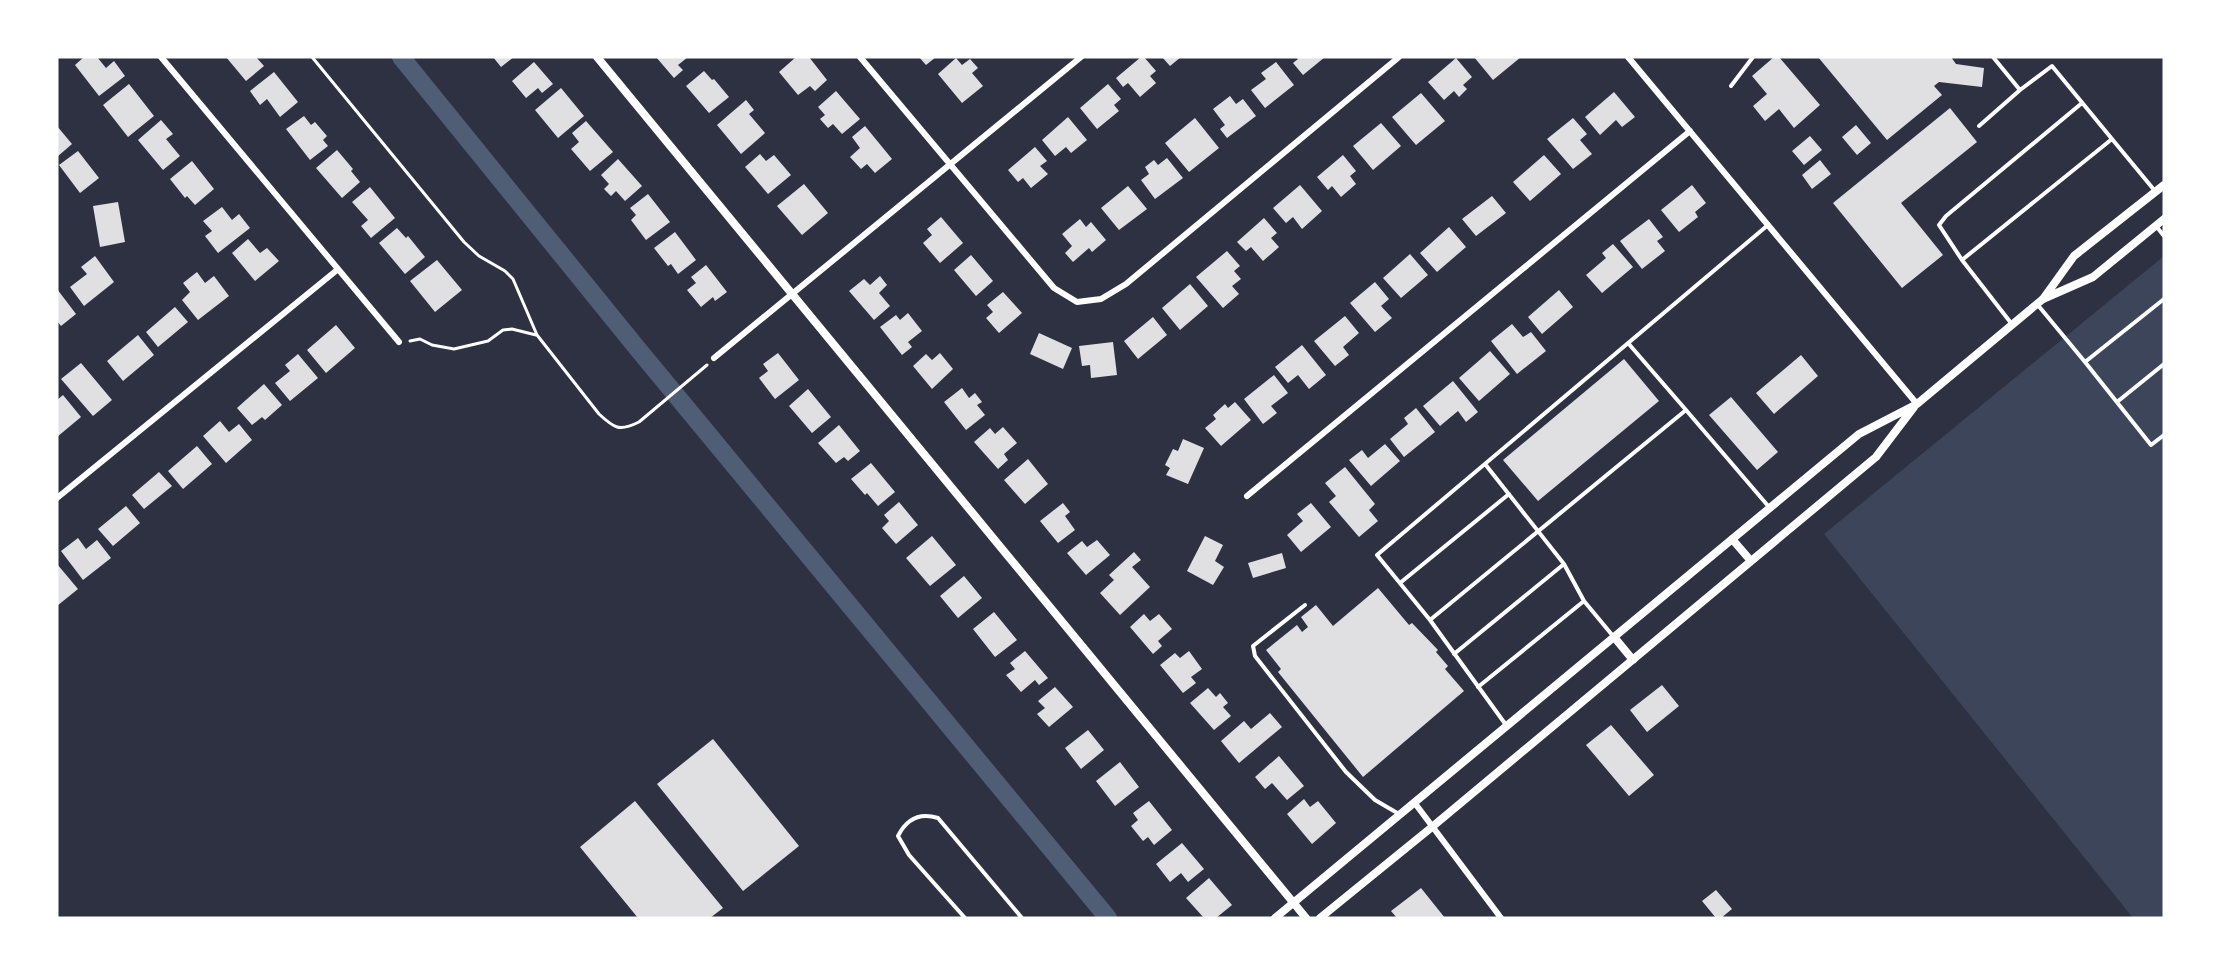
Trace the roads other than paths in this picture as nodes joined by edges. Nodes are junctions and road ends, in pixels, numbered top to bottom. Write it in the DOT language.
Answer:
graph roads {
  1 [pos="161,57"];
  2 [pos="597,57"];
  3 [pos="860,57"];
  4 [pos="1081,57"];
  5 [pos="1399,57"];
  6 [pos="1629,57"];
  7 [pos="1753,57"];
  8 [pos="1993,57"];
  9 [pos="1731,86"];
  10 [pos="2020,90"];
  11 [pos="2082,103"];
  12 [pos="1978,126"];
  13 [pos="1690,131"];
  14 [pos="2112,139"];
  15 [pos="949,164"];
  16 [pos="2164,185"];
  17 [pos="2155,192"];
  18 [pos="2164,219"];
  19 [pos="1767,225"];
  20 [pos="2156,226"];
  21 [pos="2164,236"];
  22 [pos="1962,260"];
  23 [pos="337,270"];
  24 [pos="792,294"];
  25 [pos="2164,299"];
  26 [pos="2040,302"];
  27 [pos="2012,325"];
  28 [pos="399,342"];
  29 [pos="1628,343"];
  30 [pos="714,358"];
  31 [pos="2085,362"];
  32 [pos="2164,364"];
  33 [pos="2117,402"];
  34 [pos="1917,404"];
  35 [pos="1686,410"];
  36 [pos="2164,435"];
  37 [pos="1485,464"];
  38 [pos="1509,494"];
  39 [pos="1247,496"];
  40 [pos="57,498"];
  41 [pos="1770,508"];
  42 [pos="1539,531"];
  43 [pos="1732,539"];
  44 [pos="1751,561"];
  45 [pos="1564,564"];
  46 [pos="1400,583"];
  47 [pos="1584,600"];
  48 [pos="1305,605"];
  49 [pos="1430,620"];
  50 [pos="1614,637"];
  51 [pos="1454,654"];
  52 [pos="1633,660"];
  53 [pos="1478,687"];
  54 [pos="1506,726"];
  55 [pos="1414,802"];
  56 [pos="1399,814"];
  57 [pos="1432,827"];
  58 [pos="1294,902"];
  59 [pos="965,918"];
  60 [pos="1022,918"];
  61 [pos="1275,918"];
  62 [pos="1306,918"];
  63 [pos="1320,918"];
  64 [pos="1501,918"];
  1 -- 23 [label="street"];
  2 -- 24 [label="street"];
  3 -- 15 [label="street"];
  4 -- 15 [label="street"];
  5 -- 15 [label="street"];
  6 -- 13 [label="street"];
  7 -- 9 [label="lane"];
  8 -- 10 [label="lane"];
  10 -- 11 [label="lane"];
  10 -- 12 [label="lane"];
  11 -- 14 [label="lane"];
  11 -- 22 [label="lane"];
  13 -- 19 [label="street"];
  13 -- 39 [label="street"];
  14 -- 17 [label="lane"];
  14 -- 22 [label="lane"];
  15 -- 24 [label="street"];
  16 -- 17 [label="street"];
  17 -- 26 [label="street"];
  18 -- 20 [label="street"];
  19 -- 29 [label="lane"];
  19 -- 34 [label="street"];
  20 -- 21 [label="lane"];
  20 -- 26 [label="street"];
  22 -- 27 [label="lane"];
  23 -- 28 [label="street"];
  23 -- 40 [label="street"];
  24 -- 30 [label="street"];
  24 -- 58 [label="street"];
  25 -- 31 [label="lane"];
  26 -- 27 [label="street"];
  26 -- 31 [label="lane"];
  27 -- 34 [label="street"];
  29 -- 35 [label="lane"];
  29 -- 37 [label="lane"];
  31 -- 33 [label="lane"];
  32 -- 33 [label="lane"];
  33 -- 36 [label="lane"];
  34 -- 41 [label="street"];
  34 -- 44 [label="street"];
  35 -- 41 [label="lane"];
  35 -- 42 [label="lane"];
  37 -- 38 [label="lane"];
  37 -- 46 [label="lane"];
  38 -- 42 [label="lane"];
  38 -- 46 [label="lane"];
  41 -- 43 [label="street"];
  42 -- 45 [label="lane"];
  42 -- 49 [label="lane"];
  43 -- 44 [label="street"];
  43 -- 50 [label="street"];
  44 -- 52 [label="street"];
  45 -- 47 [label="lane"];
  45 -- 51 [label="lane"];
  46 -- 49 [label="lane"];
  47 -- 50 [label="lane"];
  47 -- 53 [label="lane"];
  48 -- 56 [label="lane"];
  49 -- 51 [label="lane"];
  50 -- 52 [label="street"];
  50 -- 54 [label="street"];
  51 -- 53 [label="lane"];
  52 -- 57 [label="street"];
  53 -- 54 [label="lane"];
  54 -- 55 [label="street"];
  55 -- 56 [label="street"];
  55 -- 57 [label="street"];
  56 -- 58 [label="street"];
  57 -- 63 [label="street"];
  57 -- 64 [label="street"];
  58 -- 61 [label="street"];
  58 -- 62 [label="street"];
  59 -- 60 [label="lane"];
}
